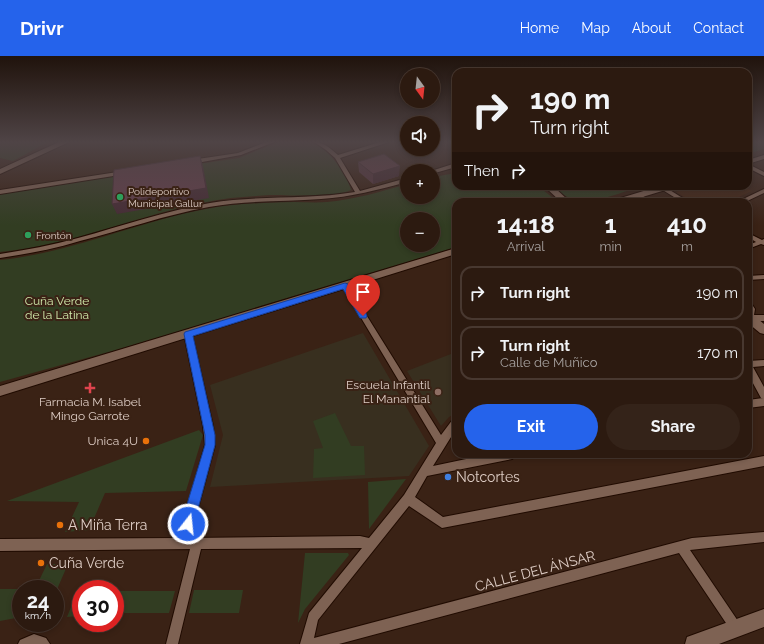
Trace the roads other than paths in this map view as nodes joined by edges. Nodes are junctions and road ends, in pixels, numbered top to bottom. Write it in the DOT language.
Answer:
graph roads {
  1 [pos="345,169"];
  2 [pos="755,169"];
  3 [pos="130,172"];
  4 [pos="764,174"];
  5 [pos="400,182"];
  6 [pos="552,190"];
  7 [pos="656,190"];
  8 [pos="670,190"];
  9 [pos="764,191"];
  10 [pos="0,192"];
  11 [pos="359,193"];
  12 [pos="638,195"];
  13 [pos="562,198"];
  14 [pos="629,198"];
  15 [pos="643,198"];
  16 [pos="681,198"];
  17 [pos="749,198"];
  18 [pos="752,237"];
  19 [pos="763,242"];
  20 [pos="752,246"];
  21 [pos="452,253"];
  22 [pos="0,256"];
  23 [pos="764,277"];
  24 [pos="752,278"];
  25 [pos="345,286"];
  26 [pos="752,320"];
  27 [pos="764,326"];
  28 [pos="188,334"];
  29 [pos="764,363"];
  30 [pos="752,364"];
  31 [pos="752,372"];
  32 [pos="0,391"];
  33 [pos="764,395"];
  34 [pos="764,402"];
  35 [pos="752,404"];
  36 [pos="452,428"];
  37 [pos="441,443"];
  38 [pos="493,458"];
  39 [pos="764,461"];
  40 [pos="425,472"];
  41 [pos="408,498"];
  42 [pos="764,537"];
  43 [pos="197,543"];
  44 [pos="183,544"];
  45 [pos="371,544"];
  46 [pos="0,545"];
  47 [pos="681,547"];
  48 [pos="764,618"];
  49 [pos="736,628"];
  50 [pos="24,644"];
  51 [pos="44,644"];
  52 [pos="172,644"];
  53 [pos="306,644"];
  54 [pos="315,644"];
  55 [pos="694,644"];
  1 -- 11 [label="street"];
  2 -- 4 [label="street"];
  3 -- 10 [label="street"];
  5 -- 11 [label="street"];
  6 -- 13 [label="street"];
  7 -- 12 [label="street"];
  8 -- 16 [label="street"];
  9 -- 17 [label="street"];
  11 -- 22 [label="street"];
  12 -- 14 [label="street"];
  12 -- 15 [label="street"];
  18 -- 19 [label="street"];
  19 -- 20 [label="street"];
  21 -- 25 [label="street"];
  23 -- 24 [label="street"];
  25 -- 28 [label="street"];
  25 -- 37 [label="street"];
  26 -- 27 [label="street"];
  28 -- 32 [label="street"];
  28 -- 44 [label="street"];
  29 -- 30 [label="street"];
  31 -- 33 [label="street"];
  34 -- 35 [label="street"];
  36 -- 37 [label="street"];
  37 -- 40 [label="street"];
  38 -- 40 [label="street"];
  39 -- 41 [label="street"];
  40 -- 41 [label="street"];
  41 -- 45 [label="street"];
  42 -- 47 [label="street, CALLE DEL ÁNSAR"];
  43 -- 44 [label="street"];
  43 -- 45 [label="street"];
  43 -- 52 [label="street"];
  44 -- 46 [label="street"];
  45 -- 53 [label="street"];
  47 -- 49 [label="street"];
  47 -- 54 [label="street, CALLE DEL ÁNSAR"];
  48 -- 49 [label="street"];
  49 -- 55 [label="street"];
  50 -- 51 [label="street"];
}
